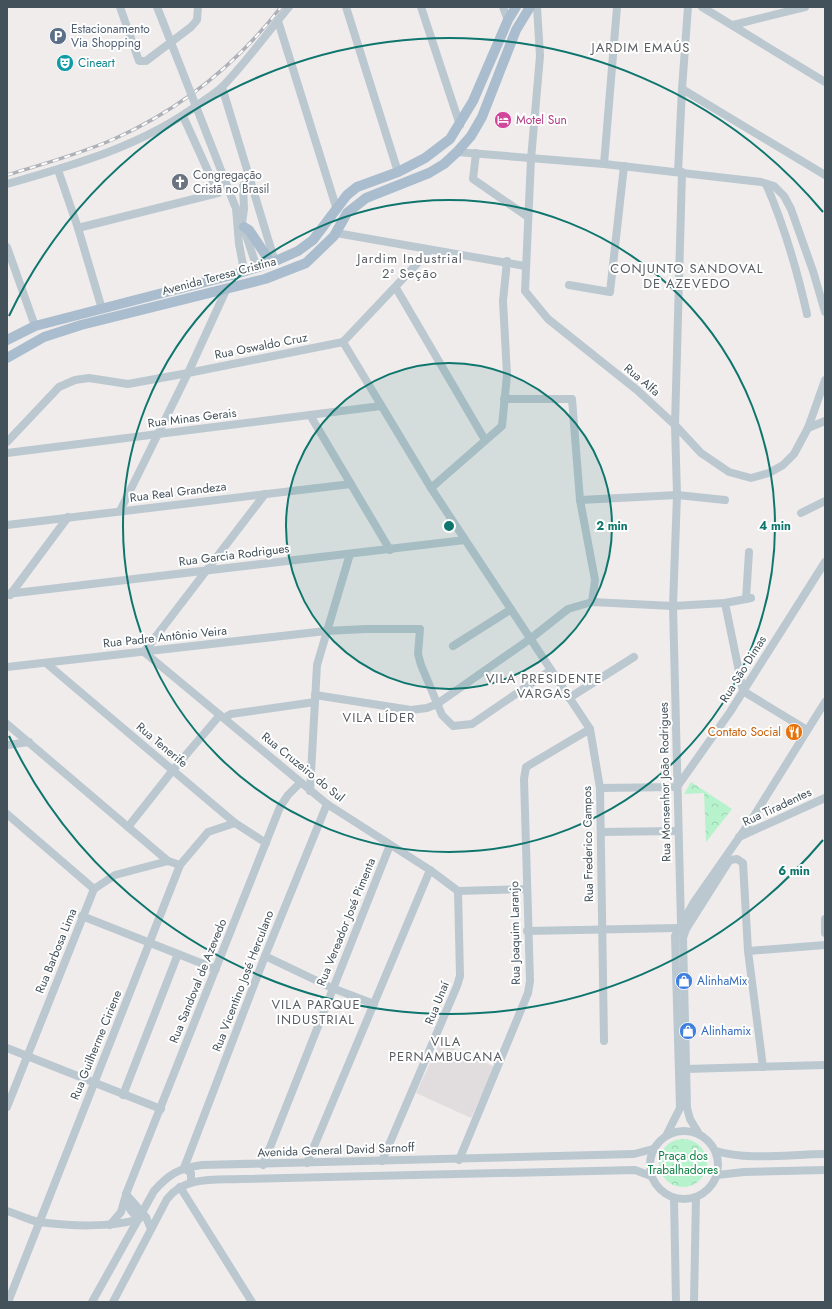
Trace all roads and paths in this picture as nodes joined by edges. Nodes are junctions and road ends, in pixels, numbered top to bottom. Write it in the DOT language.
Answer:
graph roads {
  1 [pos="120,7"];
  2 [pos="157,7"];
  3 [pos="198,7"];
  4 [pos="289,7"];
  5 [pos="346,7"];
  6 [pos="421,7"];
  7 [pos="503,7"];
  8 [pos="516,7"];
  9 [pos="530,7"];
  10 [pos="537,7"];
  11 [pos="617,7"];
  12 [pos="688,7"];
  13 [pos="702,7"];
  14 [pos="805,7"];
  15 [pos="508,20"];
  16 [pos="278,21"];
  17 [pos="732,25"];
  18 [pos="825,82"];
  19 [pos="222,87"];
  20 [pos="682,89"];
  21 [pos="183,116"];
  22 [pos="460,125"];
  23 [pos="457,152"];
  24 [pos="476,153"];
  25 [pos="531,159"];
  26 [pos="604,164"];
  27 [pos="624,166"];
  28 [pos="58,170"];
  29 [pos="398,172"];
  30 [pos="680,172"];
  31 [pos="825,175"];
  32 [pos="250,178"];
  33 [pos="7,184"];
  34 [pos="766,184"];
  35 [pos="236,207"];
  36 [pos="337,210"];
  37 [pos="528,217"];
  38 [pos="243,225"];
  39 [pos="78,228"];
  40 [pos="336,233"];
  41 [pos="7,246"];
  42 [pos="430,250"];
  43 [pos="273,262"];
  44 [pos="507,262"];
  45 [pos="525,266"];
  46 [pos="257,268"];
  47 [pos="240,272"];
  48 [pos="569,284"];
  49 [pos="227,288"];
  50 [pos="396,288"];
  51 [pos="102,309"];
  52 [pos="825,312"];
  53 [pos="807,314"];
  54 [pos="35,326"];
  55 [pos="7,340"];
  56 [pos="343,342"];
  57 [pos="7,358"];
  58 [pos="188,373"];
  59 [pos="825,380"];
  60 [pos="504,399"];
  61 [pos="381,406"];
  62 [pos="310,415"];
  63 [pos="825,421"];
  64 [pos="675,425"];
  65 [pos="808,428"];
  66 [pos="158,435"];
  67 [pos="486,440"];
  68 [pos="7,442"];
  69 [pos="7,453"];
  70 [pos="351,484"];
  71 [pos="431,488"];
  72 [pos="265,494"];
  73 [pos="676,495"];
  74 [pos="580,500"];
  75 [pos="725,500"];
  76 [pos="825,501"];
  77 [pos="120,511"];
  78 [pos="801,513"];
  79 [pos="68,517"];
  80 [pos="7,525"];
  81 [pos="465,540"];
  82 [pos="390,550"];
  83 [pos="749,552"];
  84 [pos="350,554"];
  85 [pos="825,562"];
  86 [pos="206,570"];
  87 [pos="8,596"];
  88 [pos="592,602"];
  89 [pos="725,603"];
  90 [pos="673,606"];
  91 [pos="510,610"];
  92 [pos="326,631"];
  93 [pos="530,639"];
  94 [pos="453,646"];
  95 [pos="144,652"];
  96 [pos="634,657"];
  97 [pos="46,663"];
  98 [pos="7,667"];
  99 [pos="551,670"];
  100 [pos="743,691"];
  101 [pos="569,698"];
  102 [pos="315,699"];
  103 [pos="825,702"];
  104 [pos="437,704"];
  105 [pos="222,716"];
  106 [pos="7,724"];
  107 [pos="590,729"];
  108 [pos="807,730"];
  109 [pos="29,742"];
  110 [pos="7,745"];
  111 [pos="173,770"];
  112 [pos="300,783"];
  113 [pos="677,787"];
  114 [pos="600,788"];
  115 [pos="310,791"];
  116 [pos="825,798"];
  117 [pos="327,804"];
  118 [pos="7,814"];
  119 [pos="236,823"];
  120 [pos="128,827"];
  121 [pos="678,831"];
  122 [pos="601,832"];
  123 [pos="743,836"];
  124 [pos="266,843"];
  125 [pos="390,845"];
  126 [pos="730,860"];
  127 [pos="168,861"];
  128 [pos="180,865"];
  129 [pos="430,870"];
  130 [pos="94,889"];
  131 [pos="526,890"];
  132 [pos="458,891"];
  133 [pos="681,899"];
  134 [pos="694,902"];
  135 [pos="82,916"];
  136 [pos="825,919"];
  137 [pos="682,927"];
  138 [pos="527,931"];
  139 [pos="601,931"];
  140 [pos="825,933"];
  141 [pos="150,943"];
  142 [pos="825,945"];
  143 [pos="748,951"];
  144 [pos="178,954"];
  145 [pos="265,956"];
  146 [pos="216,969"];
  147 [pos="332,988"];
  148 [pos="374,1004"];
  149 [pos="604,1042"];
  150 [pos="7,1048"];
  151 [pos="27,1057"];
  152 [pos="825,1065"];
  153 [pos="763,1067"];
  154 [pos="686,1069"];
  155 [pos="94,1084"];
  156 [pos="123,1095"];
  157 [pos="7,1108"];
  158 [pos="161,1109"];
  159 [pos="667,1134"];
  160 [pos="700,1134"];
  161 [pos="653,1150"];
  162 [pos="716,1151"];
  163 [pos="825,1154"];
  164 [pos="459,1160"];
  165 [pos="382,1161"];
  166 [pos="308,1163"];
  167 [pos="263,1164"];
  168 [pos="184,1168"];
  169 [pos="825,1170"];
  170 [pos="717,1175"];
  171 [pos="651,1176"];
  172 [pos="191,1182"];
  173 [pos="180,1187"];
  174 [pos="126,1194"];
  175 [pos="696,1197"];
  176 [pos="674,1198"];
  177 [pos="7,1210"];
  178 [pos="140,1216"];
  179 [pos="38,1222"];
  180 [pos="110,1225"];
  181 [pos="151,1228"];
  182 [pos="8,1302"];
  183 [pos="92,1302"];
  184 [pos="113,1302"];
  185 [pos="252,1302"];
  186 [pos="676,1302"];
  187 [pos="694,1302"];
  1 -- 3 [label="street"];
  2 -- 35 [label="street, bridge"];
  4 -- 16 [label="street"];
  5 -- 29 [label="street"];
  6 -- 22 [label="street"];
  7 -- 15 [label="street"];
  8 -- 15 [label="main road, Avenida Teresa Cristina"];
  9 -- 23 [label="main road, Avenida Teresa Cristina"];
  10 -- 25 [label="street, Rua Alfa"];
  11 -- 26 [label="street"];
  12 -- 20 [label="street, Rua Monsenhor João Rodrigues"];
  13 -- 17 [label="street"];
  14 -- 17 [label="street"];
  15 -- 22 [label="main road, Avenida Teresa Cristina"];
  16 -- 19 [label="street"];
  16 -- 36 [label="street"];
  17 -- 18 [label="street"];
  19 -- 21 [label="street"];
  19 -- 32 [label="street"];
  20 -- 30 [label="street, Rua Monsenhor João Rodrigues"];
  20 -- 31 [label="street"];
  21 -- 28 [label="street"];
  21 -- 39 [label="street"];
  22 -- 29 [label="main road, Avenida Teresa Cristina"];
  23 -- 24 [label="street"];
  23 -- 40 [label="main road, Avenida Teresa Cristina"];
  24 -- 25 [label="street"];
  24 -- 37 [label="street"];
  25 -- 26 [label="street"];
  25 -- 37 [label="street, Rua Alfa"];
  26 -- 27 [label="street"];
  27 -- 30 [label="street"];
  27 -- 48 [label="street"];
  28 -- 33 [label="street"];
  28 -- 39 [label="street"];
  29 -- 36 [label="main road, Avenida Teresa Cristina"];
  30 -- 34 [label="street"];
  30 -- 64 [label="street, Rua Monsenhor João Rodrigues"];
  32 -- 38 [label="street"];
  32 -- 43 [label="street"];
  34 -- 52 [label="street"];
  34 -- 53 [label="street"];
  35 -- 38 [label="street"];
  35 -- 47 [label="street"];
  36 -- 43 [label="main road, Avenida Teresa Cristina"];
  37 -- 45 [label="street, Rua Alfa"];
  38 -- 43 [label="main road"];
  38 -- 46 [label="street"];
  39 -- 51 [label="street"];
  40 -- 42 [label="street"];
  40 -- 49 [label="main road, Avenida Teresa Cristina"];
  41 -- 54 [label="street"];
  42 -- 44 [label="street"];
  42 -- 50 [label="street"];
  43 -- 46 [label="main road, Avenida Teresa Cristina"];
  44 -- 45 [label="street"];
  44 -- 60 [label="street"];
  45 -- 64 [label="street, Rua Alfa"];
  46 -- 47 [label="main road, Avenida Teresa Cristina"];
  46 -- 49 [label="main road"];
  47 -- 51 [label="main road, Avenida Teresa Cristina"];
  49 -- 57 [label="main road, Avenida Teresa Cristina"];
  49 -- 58 [label="street"];
  50 -- 56 [label="street"];
  50 -- 67 [label="street"];
  51 -- 54 [label="main road, Avenida Teresa Cristina"];
  54 -- 55 [label="main road, Avenida Teresa Cristina"];
  56 -- 58 [label="street, Rua Oswaldo Cruz"];
  56 -- 61 [label="street, Rua Frederico Campos"];
  58 -- 66 [label="street"];
  58 -- 68 [label="street, Rua Oswaldo Cruz"];
  59 -- 65 [label="street, Rua Alfa"];
  60 -- 67 [label="street"];
  60 -- 74 [label="street"];
  61 -- 62 [label="street, Rua Minas Gerais"];
  61 -- 71 [label="street, Rua Frederico Campos"];
  62 -- 66 [label="street, Rua Minas Gerais"];
  62 -- 70 [label="street"];
  63 -- 65 [label="street"];
  64 -- 65 [label="street, Rua Alfa"];
  64 -- 73 [label="street, Rua Monsenhor João Rodrigues"];
  66 -- 69 [label="street, Rua Minas Gerais"];
  66 -- 77 [label="street"];
  67 -- 71 [label="street"];
  70 -- 72 [label="street, Rua Real Grandeza"];
  70 -- 82 [label="street"];
  71 -- 81 [label="street, Rua Frederico Campos"];
  72 -- 77 [label="street, Rua Real Grandeza"];
  72 -- 86 [label="street"];
  73 -- 74 [label="street"];
  73 -- 75 [label="street"];
  73 -- 90 [label="street, Rua Monsenhor João Rodrigues"];
  74 -- 88 [label="street"];
  76 -- 78 [label="street"];
  77 -- 79 [label="street, Rua Real Grandeza"];
  79 -- 80 [label="street, Rua Real Grandeza"];
  79 -- 87 [label="street"];
  81 -- 82 [label="street, Rua Garcia Rodrigues"];
  81 -- 91 [label="street, Rua Frederico Campos"];
  82 -- 84 [label="street, Rua Garcia Rodrigues"];
  83 -- 89 [label="street"];
  84 -- 86 [label="street, Rua Garcia Rodrigues"];
  84 -- 92 [label="street"];
  85 -- 100 [label="street, Rua São Dimas"];
  86 -- 87 [label="street, Rua Garcia Rodrigues"];
  86 -- 95 [label="street"];
  88 -- 90 [label="street"];
  88 -- 93 [label="street"];
  89 -- 90 [label="street"];
  89 -- 100 [label="street"];
  90 -- 113 [label="street, Rua Monsenhor João Rodrigues"];
  91 -- 93 [label="street, Rua Frederico Campos"];
  91 -- 94 [label="street"];
  92 -- 95 [label="street, Rua Padre Antônio Veira"];
  92 -- 102 [label="street"];
  92 -- 104 [label="street, Rua Padre Antônio Veira"];
  93 -- 99 [label="street, Rua Frederico Campos"];
  93 -- 104 [label="street"];
  95 -- 97 [label="street, Rua Padre Antônio Veira"];
  95 -- 105 [label="street, Rua Cruzeiro do Sul"];
  96 -- 101 [label="street"];
  97 -- 98 [label="street, Rua Padre Antônio Veira"];
  97 -- 111 [label="street, Rua Tenerife"];
  99 -- 101 [label="street, Rua Frederico Campos"];
  99 -- 104 [label="street"];
  100 -- 108 [label="street"];
  100 -- 113 [label="street, Rua São Dimas"];
  101 -- 107 [label="street, Rua Frederico Campos"];
  102 -- 104 [label="street"];
  102 -- 105 [label="street"];
  102 -- 115 [label="street"];
  103 -- 108 [label="street"];
  105 -- 111 [label="street"];
  105 -- 112 [label="street, Rua Cruzeiro do Sul"];
  106 -- 109 [label="street"];
  107 -- 114 [label="street, Rua Frederico Campos"];
  107 -- 131 [label="street, Rua Joaquim Laranjo"];
  108 -- 123 [label="street"];
  109 -- 110 [label="street"];
  109 -- 120 [label="street"];
  111 -- 119 [label="street, Rua Tenerife"];
  111 -- 120 [label="street"];
  112 -- 115 [label="street, Rua Cruzeiro do Sul"];
  112 -- 124 [label="street, Rua Sandoval de Azevedo"];
  113 -- 114 [label="street"];
  113 -- 121 [label="street, Rua Monsenhor João Rodrigues"];
  114 -- 122 [label="street, Rua Frederico Campos"];
  115 -- 117 [label="street, Rua Cruzeiro do Sul"];
  116 -- 123 [label="street, Rua Tiradentes"];
  117 -- 125 [label="street, Rua Cruzeiro do Sul"];
  117 -- 145 [label="street, Rua Vicentino José Herculano"];
  118 -- 130 [label="street"];
  119 -- 124 [label="street, Rua Tenerife"];
  119 -- 128 [label="street, Rua Guilherme Ciriene"];
  120 -- 127 [label="street"];
  121 -- 122 [label="street"];
  121 -- 133 [label="street, Rua Monsenhor João Rodrigues"];
  122 -- 139 [label="street, Rua Frederico Campos"];
  123 -- 126 [label="street"];
  123 -- 134 [label="street"];
  124 -- 146 [label="street, Rua Sandoval de Azevedo"];
  125 -- 129 [label="street, Rua Cruzeiro do Sul"];
  125 -- 147 [label="street, Rua Vereador José Pimenta"];
  126 -- 137 [label="street"];
  126 -- 143 [label="street"];
  127 -- 128 [label="street"];
  127 -- 130 [label="street"];
  128 -- 141 [label="street, Rua Guilherme Ciriene"];
  129 -- 132 [label="street, Rua Cruzeiro do Sul"];
  129 -- 148 [label="street"];
  130 -- 135 [label="street, Rua Barbosa Lima"];
  131 -- 132 [label="street"];
  131 -- 138 [label="street, Rua Joaquim Laranjo"];
  132 -- 165 [label="street, Rua Unaí"];
  133 -- 134 [label="street"];
  133 -- 137 [label="street, Rua Monsenhor João Rodrigues"];
  134 -- 137 [label="street"];
  135 -- 141 [label="street"];
  135 -- 151 [label="street, Rua Barbosa Lima"];
  136 -- 140 [label="street"];
  137 -- 139 [label="street"];
  137 -- 154 [label="street, Rua Monsenhor João Rodrigues"];
  137 -- 159 [label="street, Rua Monsenhor João Rodrigues"];
  138 -- 139 [label="street"];
  138 -- 164 [label="street, Rua Joaquim Laranjo"];
  139 -- 149 [label="street, Rua Frederico Campos"];
  141 -- 144 [label="street"];
  141 -- 155 [label="street, Rua Guilherme Ciriene"];
  142 -- 143 [label="street"];
  143 -- 153 [label="street"];
  144 -- 146 [label="street"];
  144 -- 156 [label="street"];
  145 -- 147 [label="street"];
  145 -- 168 [label="street, Rua Vicentino José Herculano"];
  146 -- 158 [label="street, Rua Sandoval de Azevedo"];
  147 -- 148 [label="street"];
  147 -- 167 [label="street, Rua Vereador José Pimenta"];
  148 -- 166 [label="street"];
  150 -- 151 [label="street"];
  151 -- 155 [label="street"];
  151 -- 157 [label="street, Rua Barbosa Lima"];
  152 -- 153 [label="street"];
  153 -- 154 [label="street"];
  154 -- 160 [label="street, Rua Monsenhor João Rodrigues"];
  155 -- 156 [label="street"];
  155 -- 179 [label="street, Rua Guilherme Ciriene"];
  156 -- 158 [label="street"];
  158 -- 174 [label="street, Rua Sandoval de Azevedo"];
  159 -- 160 [label="street"];
  159 -- 161 [label="street"];
  160 -- 162 [label="street"];
  161 -- 164 [label="street, Avenida General David Sarnoff"];
  161 -- 171 [label="street"];
  162 -- 163 [label="street"];
  162 -- 170 [label="street"];
  164 -- 165 [label="street, Avenida General David Sarnoff"];
  165 -- 166 [label="street, Avenida General David Sarnoff"];
  166 -- 167 [label="street, Avenida General David Sarnoff"];
  167 -- 168 [label="street, Avenida General David Sarnoff"];
  168 -- 172 [label="street"];
  168 -- 178 [label="street, Avenida General David Sarnoff"];
  169 -- 170 [label="street"];
  170 -- 175 [label="street"];
  171 -- 172 [label="street"];
  171 -- 176 [label="street"];
  172 -- 173 [label="street"];
  173 -- 181 [label="street"];
  173 -- 185 [label="street"];
  174 -- 178 [label="street"];
  174 -- 180 [label="street, Rua Sandoval de Azevedo"];
  175 -- 176 [label="street"];
  175 -- 187 [label="street"];
  176 -- 186 [label="street"];
  177 -- 179 [label="street"];
  178 -- 180 [label="street"];
  178 -- 181 [label="street"];
  178 -- 183 [label="street, Avenida General David Sarnoff"];
  179 -- 180 [label="street"];
  179 -- 182 [label="street, Rua Guilherme Ciriene"];
  181 -- 184 [label="street"];
}
